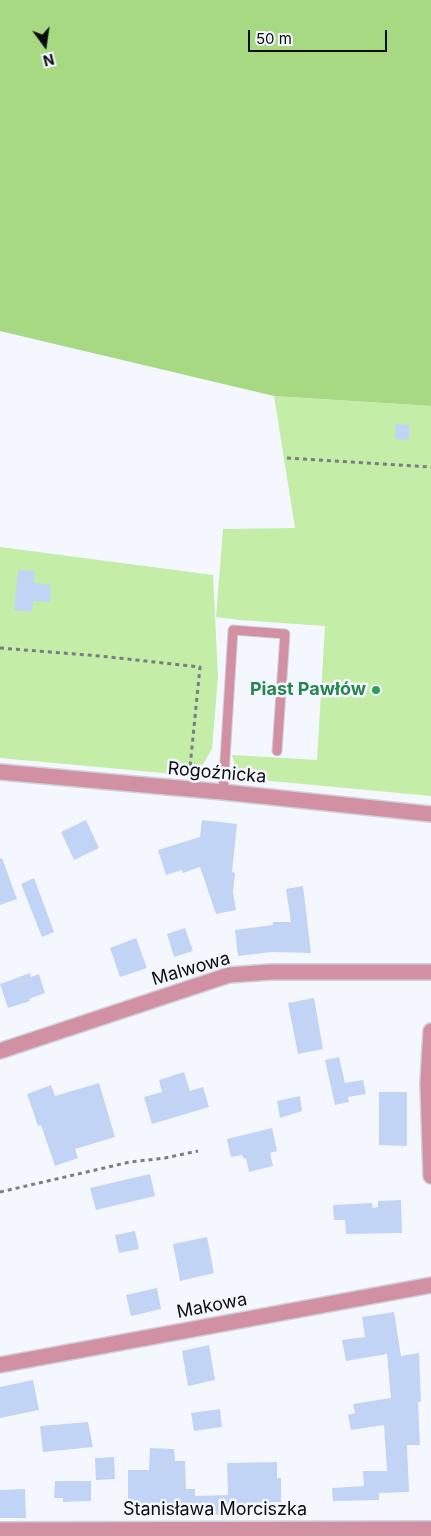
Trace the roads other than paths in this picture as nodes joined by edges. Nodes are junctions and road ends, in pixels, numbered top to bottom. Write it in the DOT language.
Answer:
graph roads {
  1 [pos="277,751"];
  2 [pos="0,772"];
  3 [pos="223,792"];
  4 [pos="431,814"];
  5 [pos="431,972"];
  6 [pos="431,1031"];
  7 [pos="0,1051"];
  8 [pos="431,1176"];
  9 [pos="431,1285"];
  10 [pos="0,1365"];
  11 [pos="431,1529"];
  12 [pos="0,1530"];
  1 -- 3 [label="lane"];
  2 -- 3 [label="street, Rogoźnicka"];
  3 -- 4 [label="street, Rogoźnicka"];
  5 -- 7 [label="street, Malwowa"];
  6 -- 8 [label="street"];
  9 -- 10 [label="street, Makowa"];
  11 -- 12 [label="street, Stanisława Morciszka"];
}
